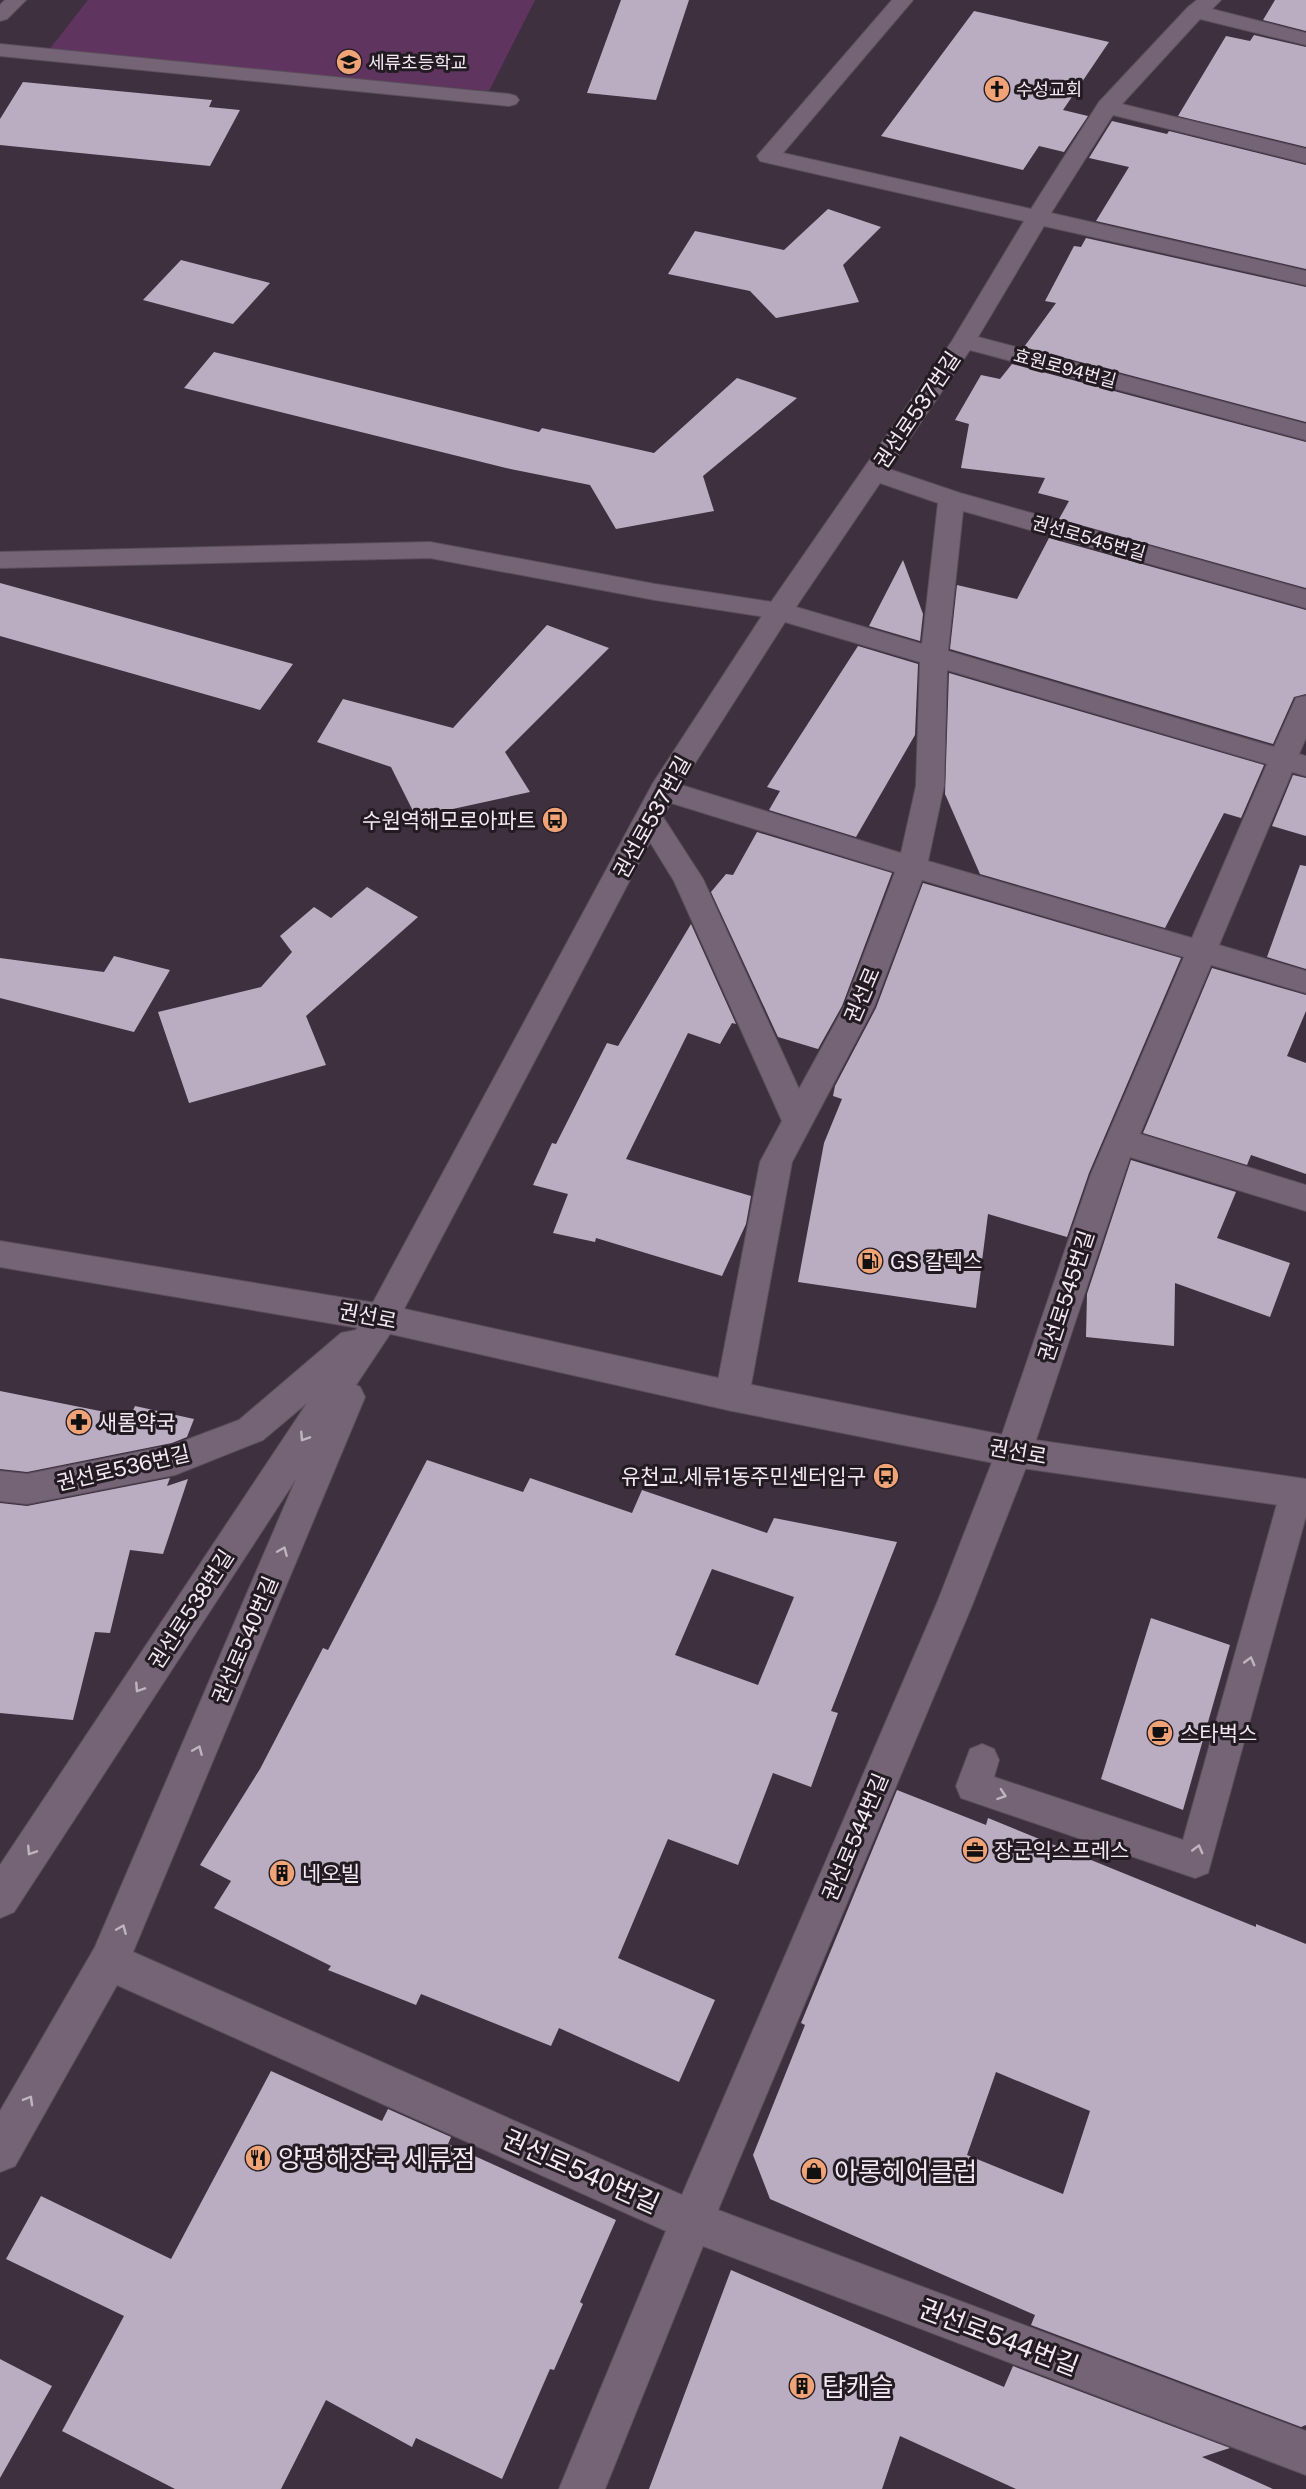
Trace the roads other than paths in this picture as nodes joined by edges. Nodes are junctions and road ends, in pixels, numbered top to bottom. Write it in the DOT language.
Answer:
graph roads {
  1 [pos="16,0"];
  2 [pos="903,0"];
  3 [pos="1203,6"];
  4 [pos="0,15"];
  5 [pos="1306,39"];
  6 [pos="0,50"];
  7 [pos="509,100"];
  8 [pos="1107,107"];
  9 [pos="1306,156"];
  10 [pos="1038,216"];
  11 [pos="1306,278"];
  12 [pos="964,340"];
  13 [pos="1306,432"];
  14 [pos="874,472"];
  15 [pos="951,500"];
  16 [pos="0,560"];
  17 [pos="1306,599"];
  18 [pos="779,611"];
  19 [pos="934,655"];
  20 [pos="1306,705"];
  21 [pos="1293,762"];
  22 [pos="663,790"];
  23 [pos="649,818"];
  24 [pos="912,867"];
  25 [pos="1202,950"];
  26 [pos="1306,981"];
  27 [pos="798,1122"];
  28 [pos="1121,1141"];
  29 [pos="1306,1198"];
  30 [pos="0,1254"];
  31 [pos="382,1318"];
  32 [pos="732,1396"];
  33 [pos="1014,1452"];
  34 [pos="0,1486"];
  35 [pos="1301,1493"];
  36 [pos="982,1760"];
  37 [pos="0,1899"];
  38 [pos="109,1961"];
  39 [pos="0,2151"];
  40 [pos="692,2221"];
  41 [pos="1306,2453"];
  42 [pos="582,2489"];
  1 -- 4 [label="lane"];
  2 -- 10 [label="street"];
  3 -- 5 [label="street"];
  3 -- 8 [label="street"];
  6 -- 7 [label="lane"];
  8 -- 9 [label="street"];
  8 -- 10 [label="street"];
  10 -- 11 [label="street"];
  10 -- 12 [label="street"];
  12 -- 13 [label="street, 효원로94번길"];
  12 -- 14 [label="street, 권선로537번길"];
  14 -- 15 [label="street, 권선로545번길"];
  14 -- 18 [label="street, 권선로537번길"];
  15 -- 17 [label="street, 권선로545번길"];
  15 -- 19 [label="street"];
  16 -- 18 [label="lane"];
  18 -- 19 [label="street"];
  18 -- 22 [label="street, 권선로537번길"];
  19 -- 21 [label="street"];
  19 -- 24 [label="street"];
  20 -- 21 [label="street, 권선로545번길"];
  21 -- 25 [label="street, 권선로545번길"];
  22 -- 23 [label="street, 권선로537번길"];
  22 -- 24 [label="street"];
  23 -- 27 [label="street"];
  23 -- 31 [label="street, 권선로537번길"];
  24 -- 25 [label="street"];
  24 -- 27 [label="street, 권선로"];
  25 -- 26 [label="street"];
  25 -- 28 [label="street, 권선로545번길"];
  27 -- 32 [label="street, 권선로"];
  28 -- 29 [label="street"];
  28 -- 33 [label="street, 권선로545번길"];
  30 -- 31 [label="street, 권선로"];
  31 -- 32 [label="street, 권선로"];
  31 -- 34 [label="street, 권선로536번길"];
  31 -- 37 [label="street, 권선로538번길, one-way"];
  38 -- 31 [label="street, 권선로540번길, one-way"];
  32 -- 33 [label="street, 권선로"];
  33 -- 35 [label="street, 권선로"];
  33 -- 40 [label="street, 권선로544번길"];
  36 -- 35 [label="lane, one-way"];
  39 -- 38 [label="street, 권선로540번길, one-way"];
  38 -- 40 [label="street, 권선로540번길"];
  40 -- 41 [label="street, 권선로544번길"];
  40 -- 42 [label="street, 권선로544번길"];
}
